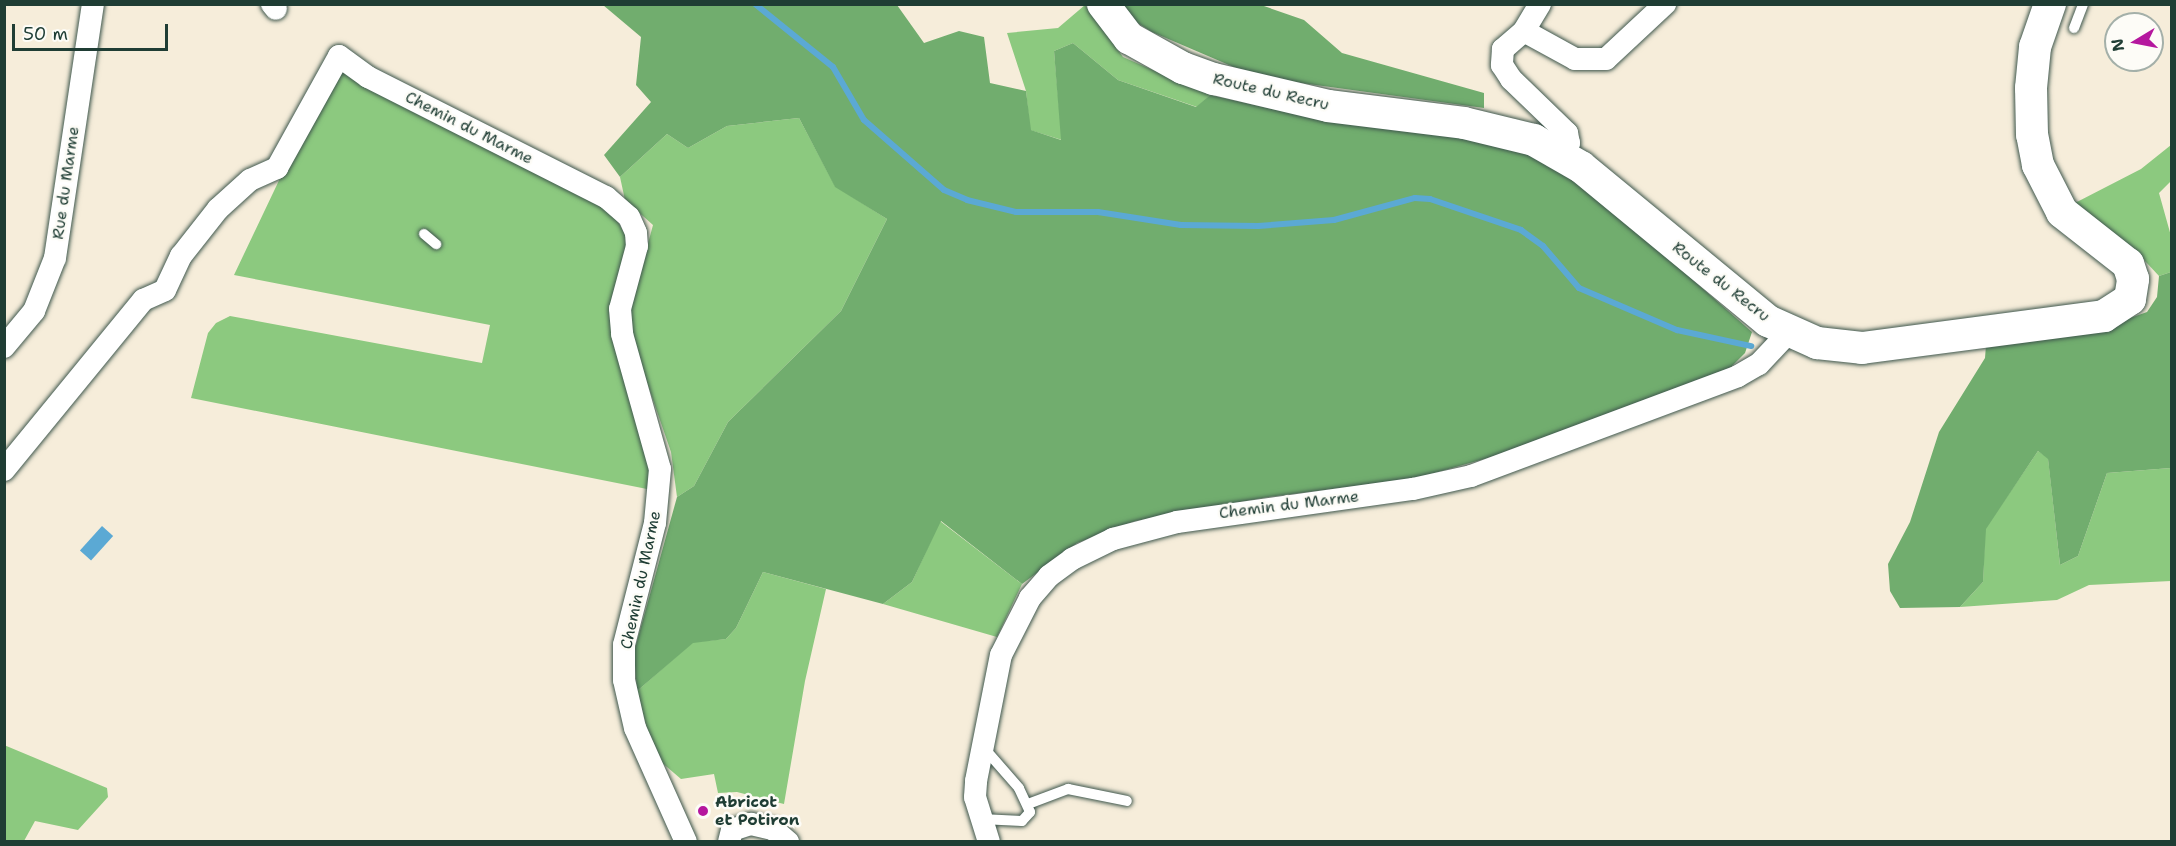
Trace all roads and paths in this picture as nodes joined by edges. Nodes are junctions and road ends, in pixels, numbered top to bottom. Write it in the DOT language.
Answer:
graph roads {
  1 [pos="93,4"];
  2 [pos="1103,4"];
  3 [pos="1540,4"];
  4 [pos="1665,4"];
  5 [pos="2050,4"];
  6 [pos="2083,4"];
  7 [pos="2074,28"];
  8 [pos="1524,32"];
  9 [pos="1561,154"];
  10 [pos="424,234"];
  11 [pos="436,244"];
  12 [pos="1789,332"];
  13 [pos="4,347"];
  14 [pos="4,470"];
  15 [pos="982,745"];
  16 [pos="1127,801"];
  17 [pos="1028,804"];
  18 [pos="981,819"];
  19 [pos="686,842"];
  20 [pos="729,842"];
  21 [pos="788,842"];
  22 [pos="988,842"];
  1 -- 13 [label="street, Rue du Marme"];
  2 -- 9 [label="street, Route du Recru"];
  3 -- 8 [label="street"];
  4 -- 8 [label="street"];
  5 -- 12 [label="street, Route du Recru"];
  6 -- 7 [label="lane"];
  8 -- 9 [label="street"];
  9 -- 12 [label="street, Route du Recru"];
  10 -- 11 [label="lane"];
  12 -- 15 [label="street, Chemin du Marme"];
  14 -- 19 [label="street, Chemin du Marme"];
  15 -- 17 [label="lane"];
  15 -- 18 [label="street, Chemin du Marme"];
  16 -- 17 [label="lane"];
  17 -- 18 [label="lane"];
  18 -- 22 [label="street, Chemin du Marme"];
  20 -- 21 [label="street"];
}
